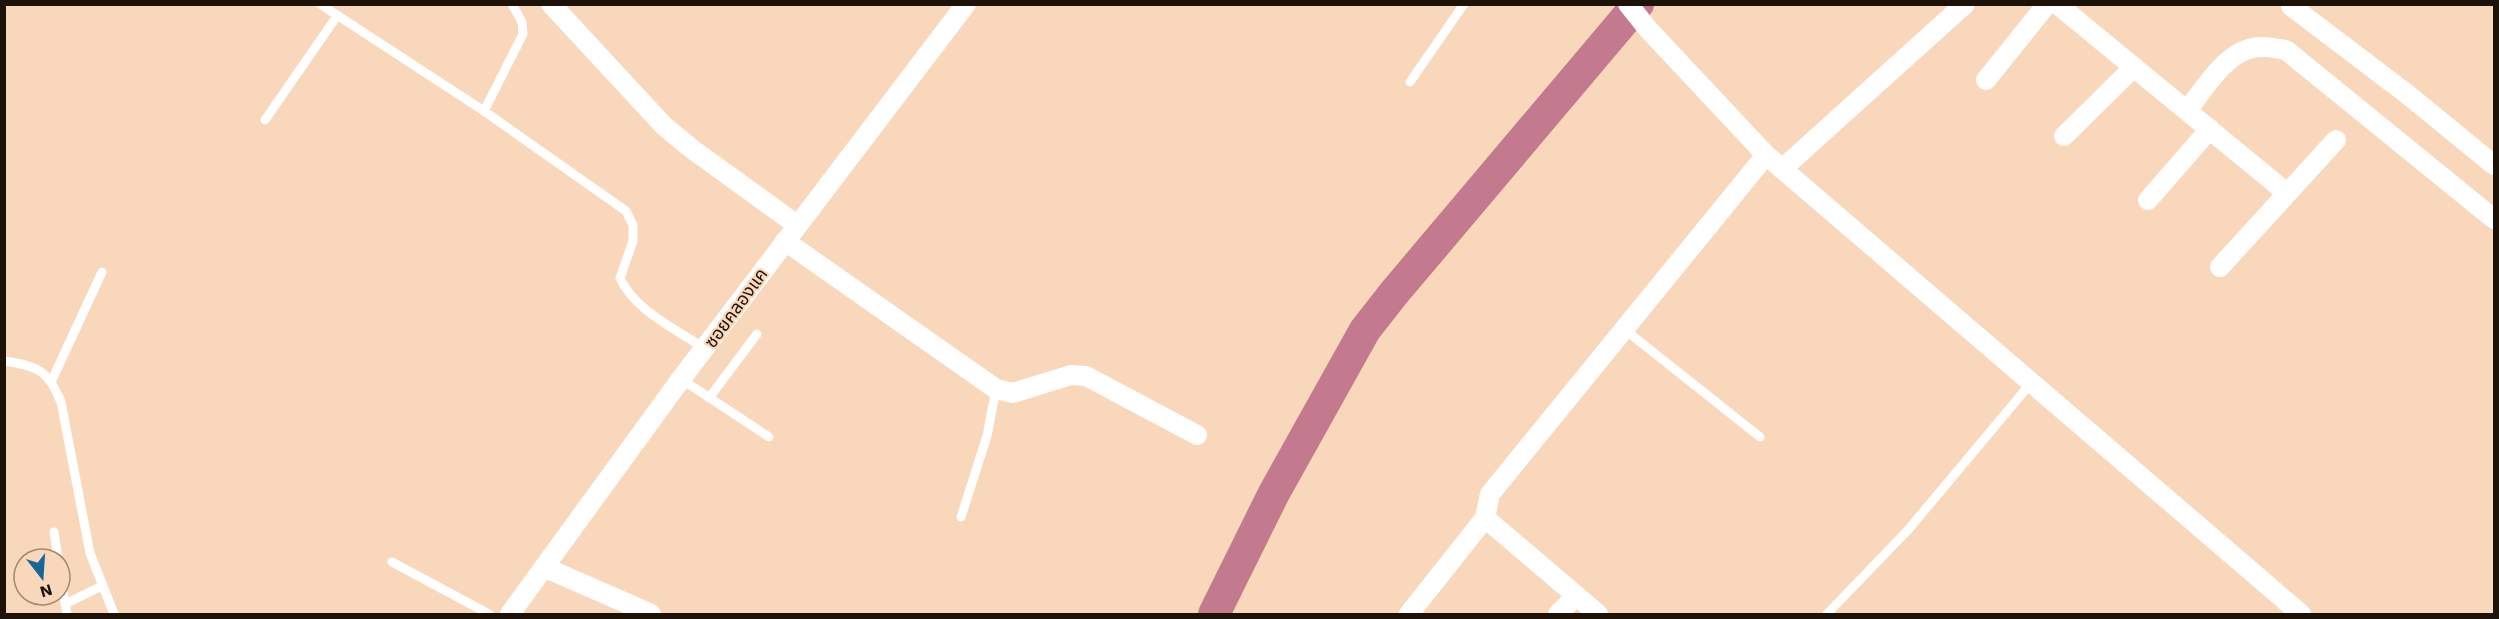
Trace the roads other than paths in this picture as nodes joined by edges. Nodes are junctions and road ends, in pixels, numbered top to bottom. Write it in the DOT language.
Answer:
graph roads {
  1 [pos="320,4"];
  2 [pos="512,4"];
  3 [pos="551,4"];
  4 [pos="966,4"];
  5 [pos="1464,4"];
  6 [pos="1628,4"];
  7 [pos="1965,4"];
  8 [pos="2048,4"];
  9 [pos="2057,4"];
  10 [pos="2291,6"];
  11 [pos="337,16"];
  12 [pos="2134,67"];
  13 [pos="1986,80"];
  14 [pos="1410,82"];
  15 [pos="2187,110"];
  16 [pos="484,111"];
  17 [pos="265,120"];
  18 [pos="2210,129"];
  19 [pos="2064,136"];
  20 [pos="2336,140"];
  21 [pos="1766,155"];
  22 [pos="2494,165"];
  23 [pos="1782,169"];
  24 [pos="2287,193"];
  25 [pos="2148,200"];
  26 [pos="2494,219"];
  27 [pos="797,225"];
  28 [pos="785,241"];
  29 [pos="2220,267"];
  30 [pos="102,272"];
  31 [pos="1624,329"];
  32 [pos="757,334"];
  33 [pos="705,349"];
  34 [pos="4,361"];
  35 [pos="681,379"];
  36 [pos="52,380"];
  37 [pos="2031,383"];
  38 [pos="996,389"];
  39 [pos="709,398"];
  40 [pos="1197,435"];
  41 [pos="769,437"];
  42 [pos="1760,437"];
  43 [pos="961,517"];
  44 [pos="1485,518"];
  45 [pos="54,532"];
  46 [pos="56,547"];
  47 [pos="392,562"];
  48 [pos="546,568"];
  49 [pos="102,586"];
  50 [pos="1576,596"];
  51 [pos="66,610"];
  52 [pos="114,615"];
  53 [pos="489,615"];
  54 [pos="510,615"];
  55 [pos="651,615"];
  56 [pos="1409,615"];
  57 [pos="1558,615"];
  58 [pos="1598,615"];
  59 [pos="1827,615"];
  60 [pos="2301,615"];
  1 -- 11 [label="lane"];
  2 -- 16 [label="lane"];
  3 -- 27 [label="street"];
  4 -- 27 [label="street, ซอยคลองแค"];
  5 -- 14 [label="lane"];
  6 -- 21 [label="street"];
  7 -- 23 [label="street"];
  8 -- 13 [label="street"];
  9 -- 12 [label="street"];
  10 -- 22 [label="street"];
  11 -- 16 [label="lane"];
  11 -- 17 [label="lane"];
  12 -- 15 [label="street"];
  12 -- 19 [label="street"];
  15 -- 18 [label="street"];
  15 -- 26 [label="street"];
  16 -- 33 [label="lane"];
  18 -- 24 [label="street"];
  18 -- 25 [label="street"];
  20 -- 24 [label="street"];
  21 -- 23 [label="street"];
  21 -- 31 [label="street"];
  23 -- 37 [label="street"];
  24 -- 29 [label="street"];
  27 -- 28 [label="street, ซอยคลองแค"];
  28 -- 33 [label="street, ซอยคลองแค"];
  28 -- 38 [label="street"];
  30 -- 36 [label="lane"];
  31 -- 42 [label="lane"];
  31 -- 44 [label="street"];
  32 -- 39 [label="lane"];
  33 -- 35 [label="street, ซอยคลองแค"];
  34 -- 36 [label="lane"];
  35 -- 39 [label="lane"];
  35 -- 48 [label="street, ซอยคลองแค"];
  36 -- 49 [label="lane"];
  37 -- 59 [label="lane"];
  37 -- 60 [label="street"];
  38 -- 40 [label="street"];
  38 -- 43 [label="lane"];
  39 -- 41 [label="lane"];
  44 -- 50 [label="street"];
  44 -- 56 [label="street"];
  45 -- 46 [label="lane"];
  47 -- 53 [label="lane"];
  48 -- 54 [label="street, ซอยคลองแค"];
  48 -- 55 [label="street"];
  49 -- 51 [label="lane"];
  49 -- 52 [label="lane"];
  50 -- 57 [label="street"];
  50 -- 58 [label="street"];
}
